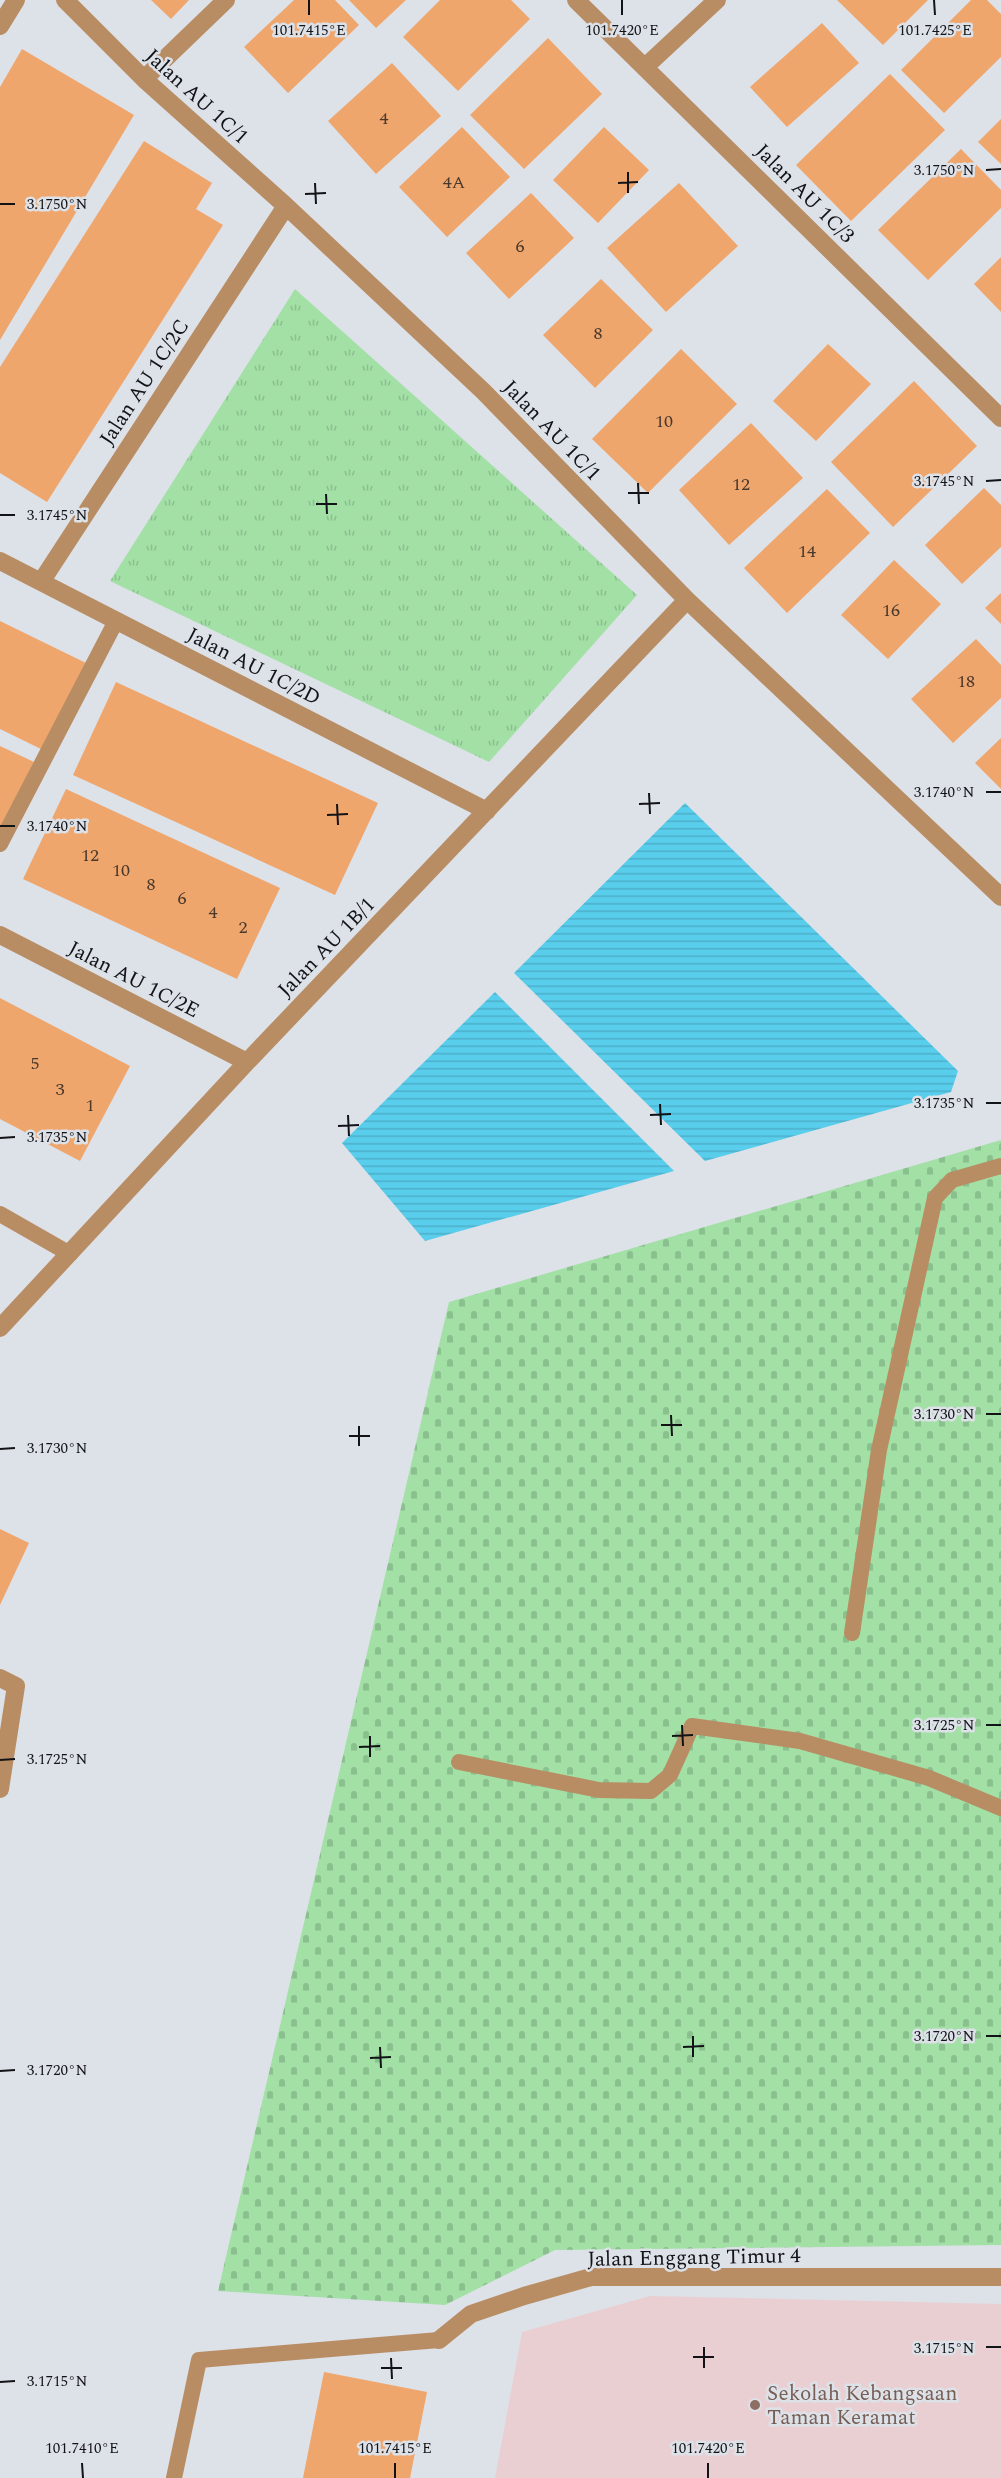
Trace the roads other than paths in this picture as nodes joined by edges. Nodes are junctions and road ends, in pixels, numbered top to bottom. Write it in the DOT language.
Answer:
graph roads {
  1 [pos="16,0"];
  2 [pos="65,0"];
  3 [pos="226,0"];
  4 [pos="576,0"];
  5 [pos="717,0"];
  6 [pos="0,26"];
  7 [pos="645,67"];
  8 [pos="144,79"];
  9 [pos="285,206"];
  10 [pos="1001,418"];
  11 [pos="0,561"];
  12 [pos="41,582"];
  13 [pos="687,600"];
  14 [pos="116,621"];
  15 [pos="487,811"];
  16 [pos="0,844"];
  17 [pos="1001,897"];
  18 [pos="0,935"];
  19 [pos="247,1062"];
  20 [pos="1001,1166"];
  21 [pos="0,1214"];
  22 [pos="70,1254"];
  23 [pos="0,1328"];
  24 [pos="852,1633"];
  25 [pos="8,1682"];
  26 [pos="459,1762"];
  27 [pos="0,1789"];
  28 [pos="1001,1808"];
  29 [pos="1001,2277"];
  30 [pos="439,2340"];
  31 [pos="174,2478"];
  1 -- 6 [label="street"];
  2 -- 8 [label="street, Jalan AU 1C/1"];
  3 -- 8 [label="street"];
  4 -- 7 [label="street, Jalan AU 1C/3"];
  5 -- 7 [label="street"];
  7 -- 10 [label="street, Jalan AU 1C/3"];
  8 -- 9 [label="street, Jalan AU 1C/1"];
  9 -- 12 [label="street, Jalan AU 1C/2C"];
  9 -- 13 [label="street, Jalan AU 1C/1"];
  11 -- 12 [label="street, Jalan AU 1C/2D"];
  12 -- 14 [label="street, Jalan AU 1C/2D"];
  13 -- 15 [label="street, Jalan AU 1B/1"];
  13 -- 17 [label="street, Jalan AU 1C/1"];
  14 -- 15 [label="street, Jalan AU 1C/2D"];
  14 -- 16 [label="lane"];
  15 -- 19 [label="street, Jalan AU 1B/1"];
  18 -- 19 [label="street, Jalan AU 1C/2E"];
  19 -- 22 [label="street, Jalan AU 1B/1"];
  20 -- 24 [label="lane"];
  21 -- 22 [label="lane"];
  22 -- 23 [label="street, Jalan AU 1B/1"];
  25 -- 27 [label="street"];
  26 -- 28 [label="lane"];
  29 -- 30 [label="street, Jalan Enggang Timur 4"];
  30 -- 31 [label="lane, Jalan Enggang Timur 4"];
}
